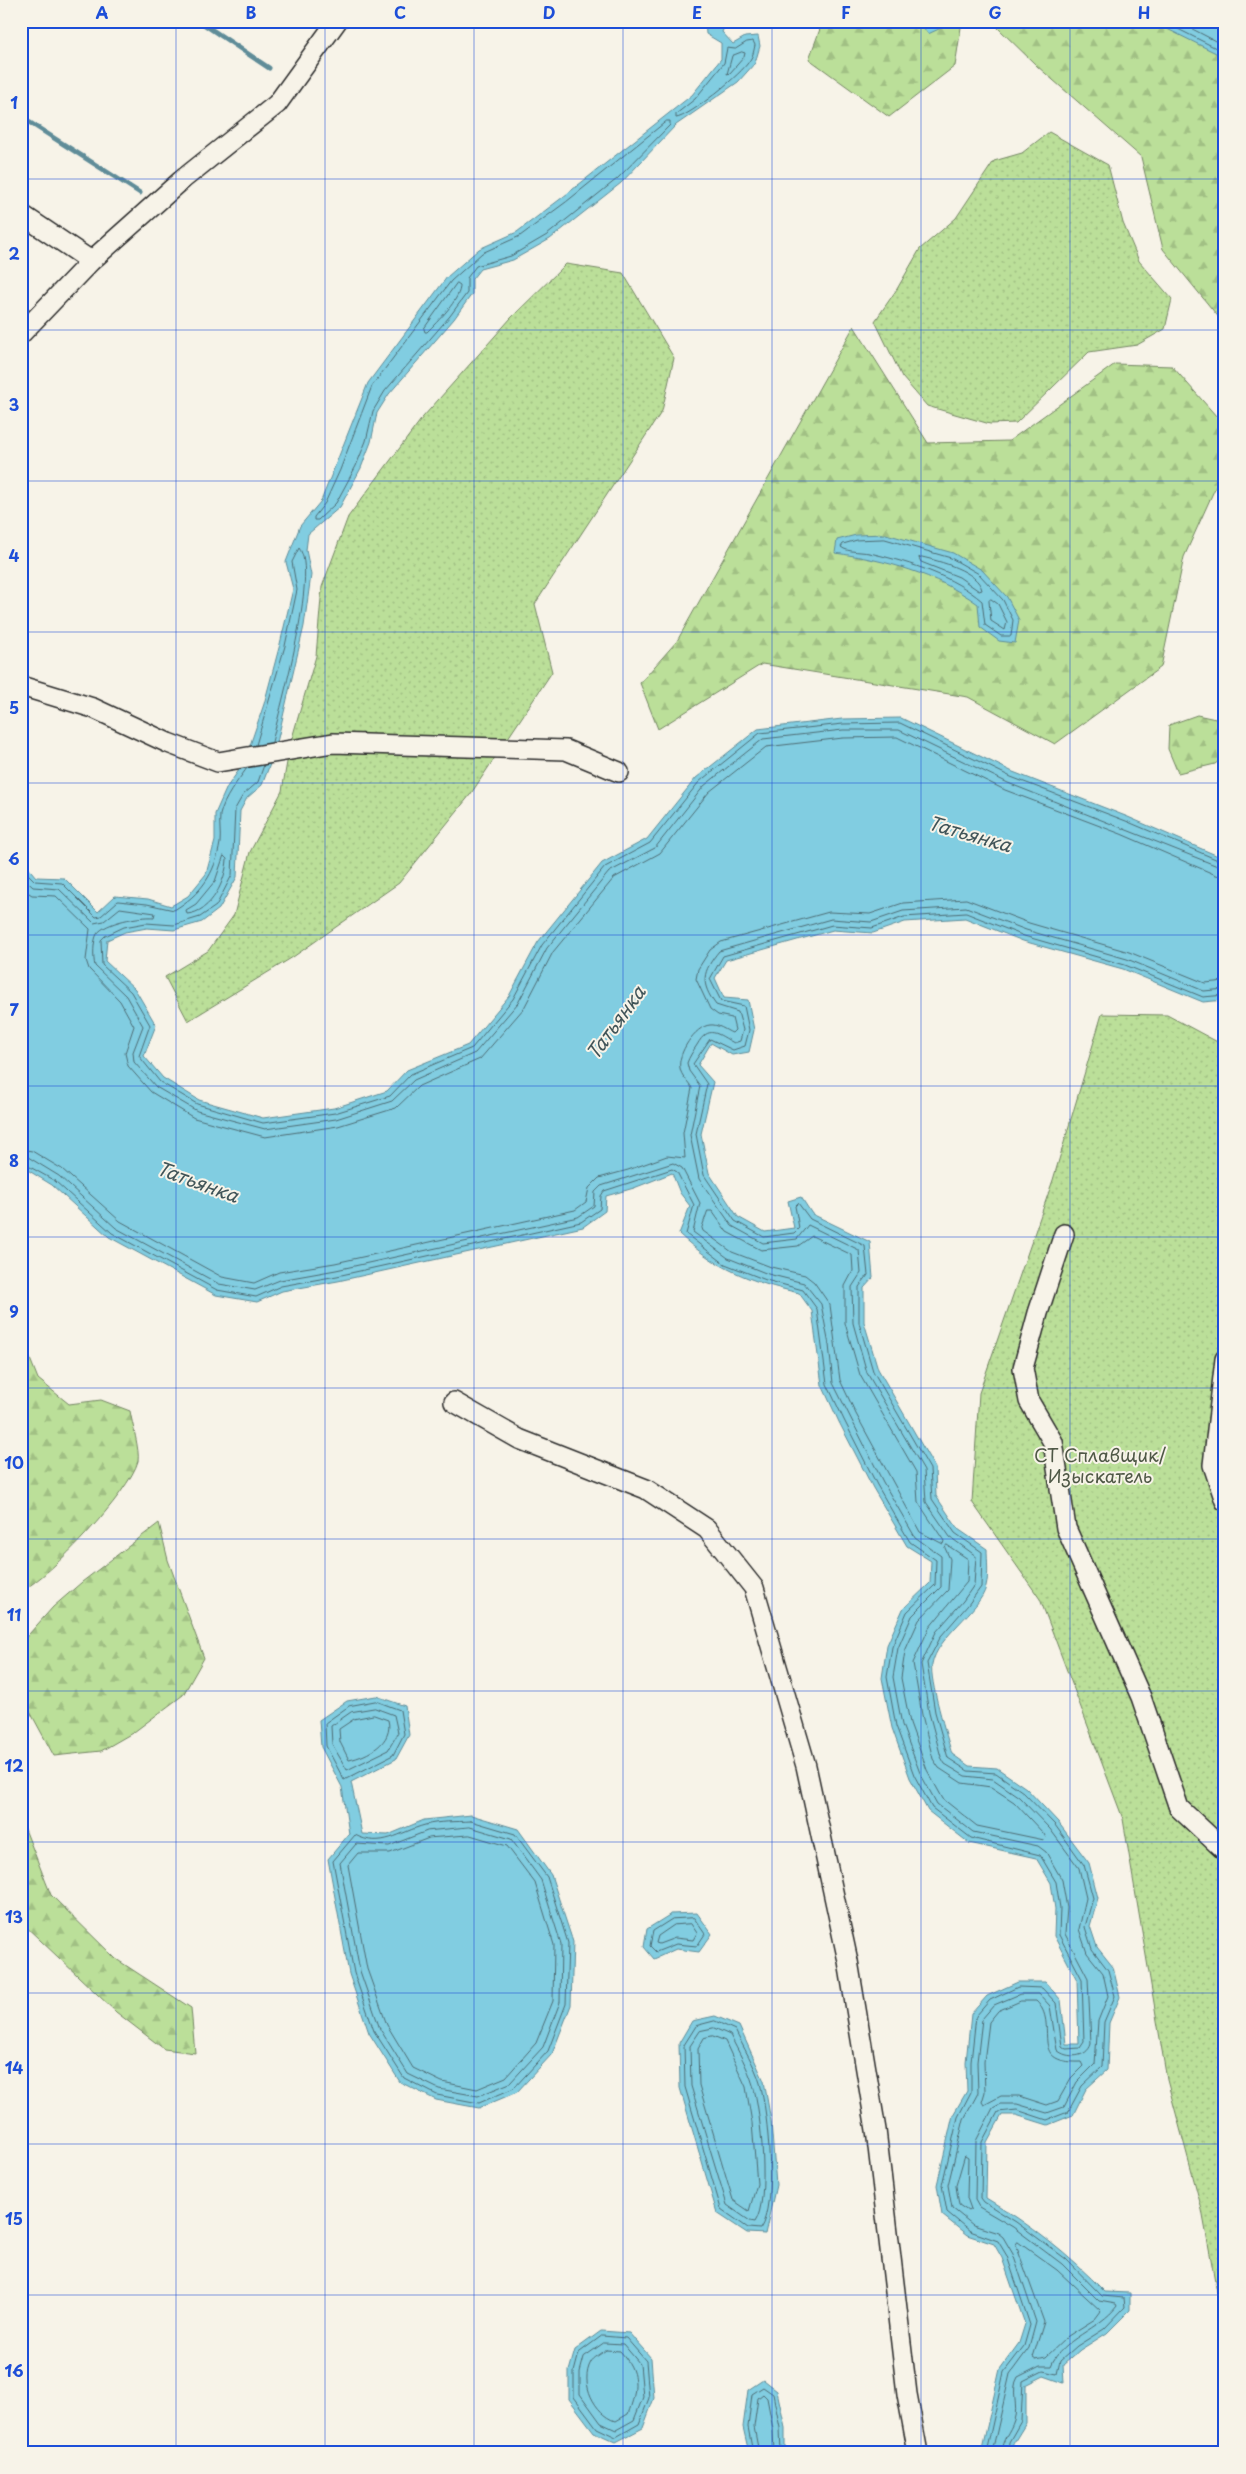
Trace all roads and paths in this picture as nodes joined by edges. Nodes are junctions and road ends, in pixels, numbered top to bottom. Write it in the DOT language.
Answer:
graph roads {
  1 [pos="337,21"];
  2 [pos="21,214"];
  3 [pos="91,261"];
  4 [pos="21,334"];
  5 [pos="21,686"];
  6 [pos="619,772"];
  7 [pos="1064,1234"];
  8 [pos="1225,1359"];
  9 [pos="454,1402"];
  10 [pos="1225,1501"];
  11 [pos="1225,1851"];
  12 [pos="918,2453"];
  1 -- 3 [label="street"];
  2 -- 3 [label="street"];
  3 -- 4 [label="street"];
  5 -- 6 [label="street"];
  7 -- 11 [label="street"];
  8 -- 10 [label="street"];
  9 -- 12 [label="street"];
}
